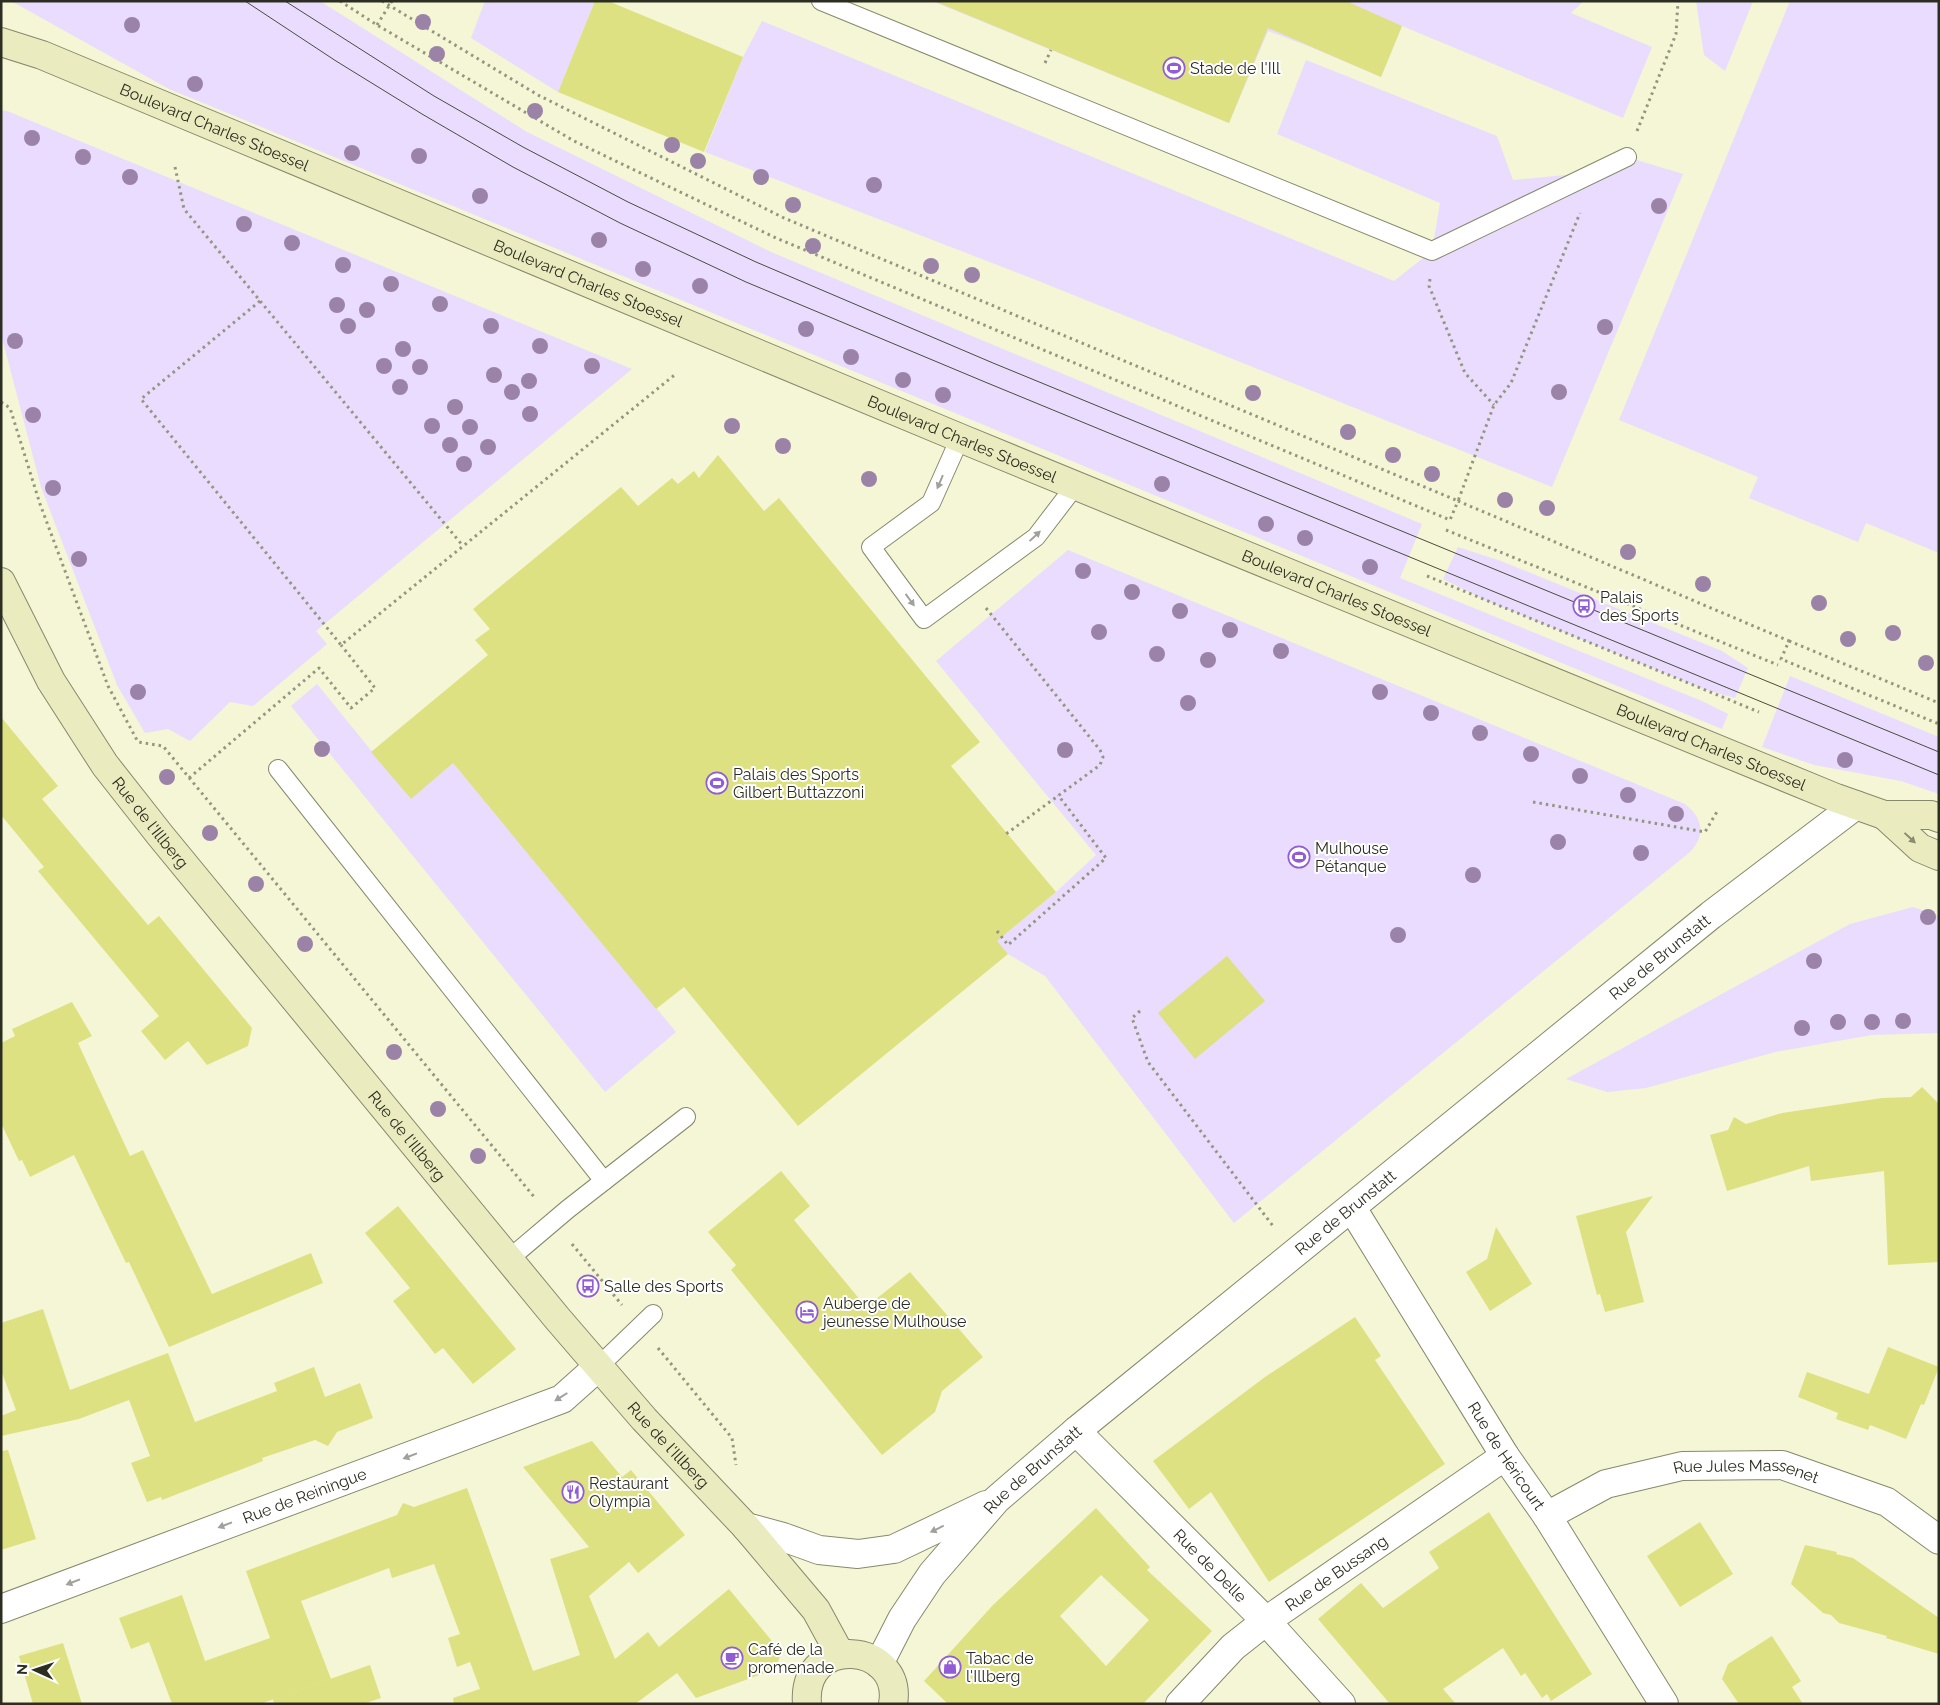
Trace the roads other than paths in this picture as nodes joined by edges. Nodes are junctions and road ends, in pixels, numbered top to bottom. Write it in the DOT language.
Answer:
graph roads {
  1 [pos="822,1"];
  2 [pos="1,25"];
  3 [pos="1,42"];
  4 [pos="42,55"];
  5 [pos="1627,157"];
  6 [pos="960,438"];
  7 [pos="1075,486"];
  8 [pos="3,589"];
  9 [pos="278,769"];
  10 [pos="1856,805"];
  11 [pos="1884,815"];
  12 [pos="1939,818"];
  13 [pos="1939,856"];
  14 [pos="686,1117"];
  15 [pos="604,1181"];
  16 [pos="1352,1208"];
  17 [pos="509,1260"];
  18 [pos="653,1314"];
  19 [pos="599,1366"];
  20 [pos="1076,1431"];
  21 [pos="1505,1456"];
  22 [pos="996,1500"];
  23 [pos="1547,1516"];
  24 [pos="746,1527"];
  25 [pos="1939,1540"];
  26 [pos="1,1609"];
  27 [pos="1266,1621"];
  28 [pos="840,1654"];
  29 [pos="879,1664"];
  30 [pos="807,1704"];
  31 [pos="893,1704"];
  32 [pos="1180,1704"];
  33 [pos="1341,1704"];
  34 [pos="1664,1704"];
  1 -- 5 [label="lane"];
  2 -- 4 [label="main road, Boulevard Charles Stoessel"];
  3 -- 4 [label="main road, Boulevard Charles Stoessel"];
  4 -- 6 [label="main road, Boulevard Charles Stoessel"];
  6 -- 7 [label="main road, Boulevard Charles Stoessel"];
  6 -- 7 [label="lane, one-way"];
  7 -- 10 [label="main road, Boulevard Charles Stoessel"];
  8 -- 17 [label="main road, Rue de l'Illberg"];
  9 -- 15 [label="lane"];
  10 -- 11 [label="main road, Boulevard Charles Stoessel"];
  10 -- 16 [label="street, Rue de Brunstatt"];
  11 -- 12 [label="main road, Boulevard Charles Stoessel"];
  11 -- 13 [label="main road, Boulevard Charles Stoessel, one-way"];
  14 -- 15 [label="lane"];
  15 -- 17 [label="lane"];
  16 -- 20 [label="street, Rue de Brunstatt"];
  16 -- 21 [label="street, Rue de Héricourt"];
  17 -- 19 [label="main road, Rue de l'Illberg"];
  18 -- 19 [label="lane"];
  19 -- 24 [label="main road, Rue de l'Illberg"];
  19 -- 26 [label="street, Rue de Reiningue, one-way"];
  20 -- 22 [label="street, Rue de Brunstatt"];
  20 -- 27 [label="street, Rue de Delle"];
  21 -- 23 [label="street, Rue de Héricourt"];
  21 -- 27 [label="street, Rue de Bussang"];
  22 -- 24 [label="street, one-way"];
  22 -- 29 [label="street, Rue de Brunstatt"];
  23 -- 25 [label="street, Rue Jules Massenet"];
  23 -- 34 [label="street, Rue de Héricourt"];
  24 -- 28 [label="main road, Rue de l'Illberg"];
  27 -- 32 [label="street, Rue de Bussang"];
  27 -- 33 [label="street, Rue de Delle"];
  28 -- 29 [label="main road"];
  28 -- 30 [label="main road"];
  29 -- 31 [label="main road"];
}
